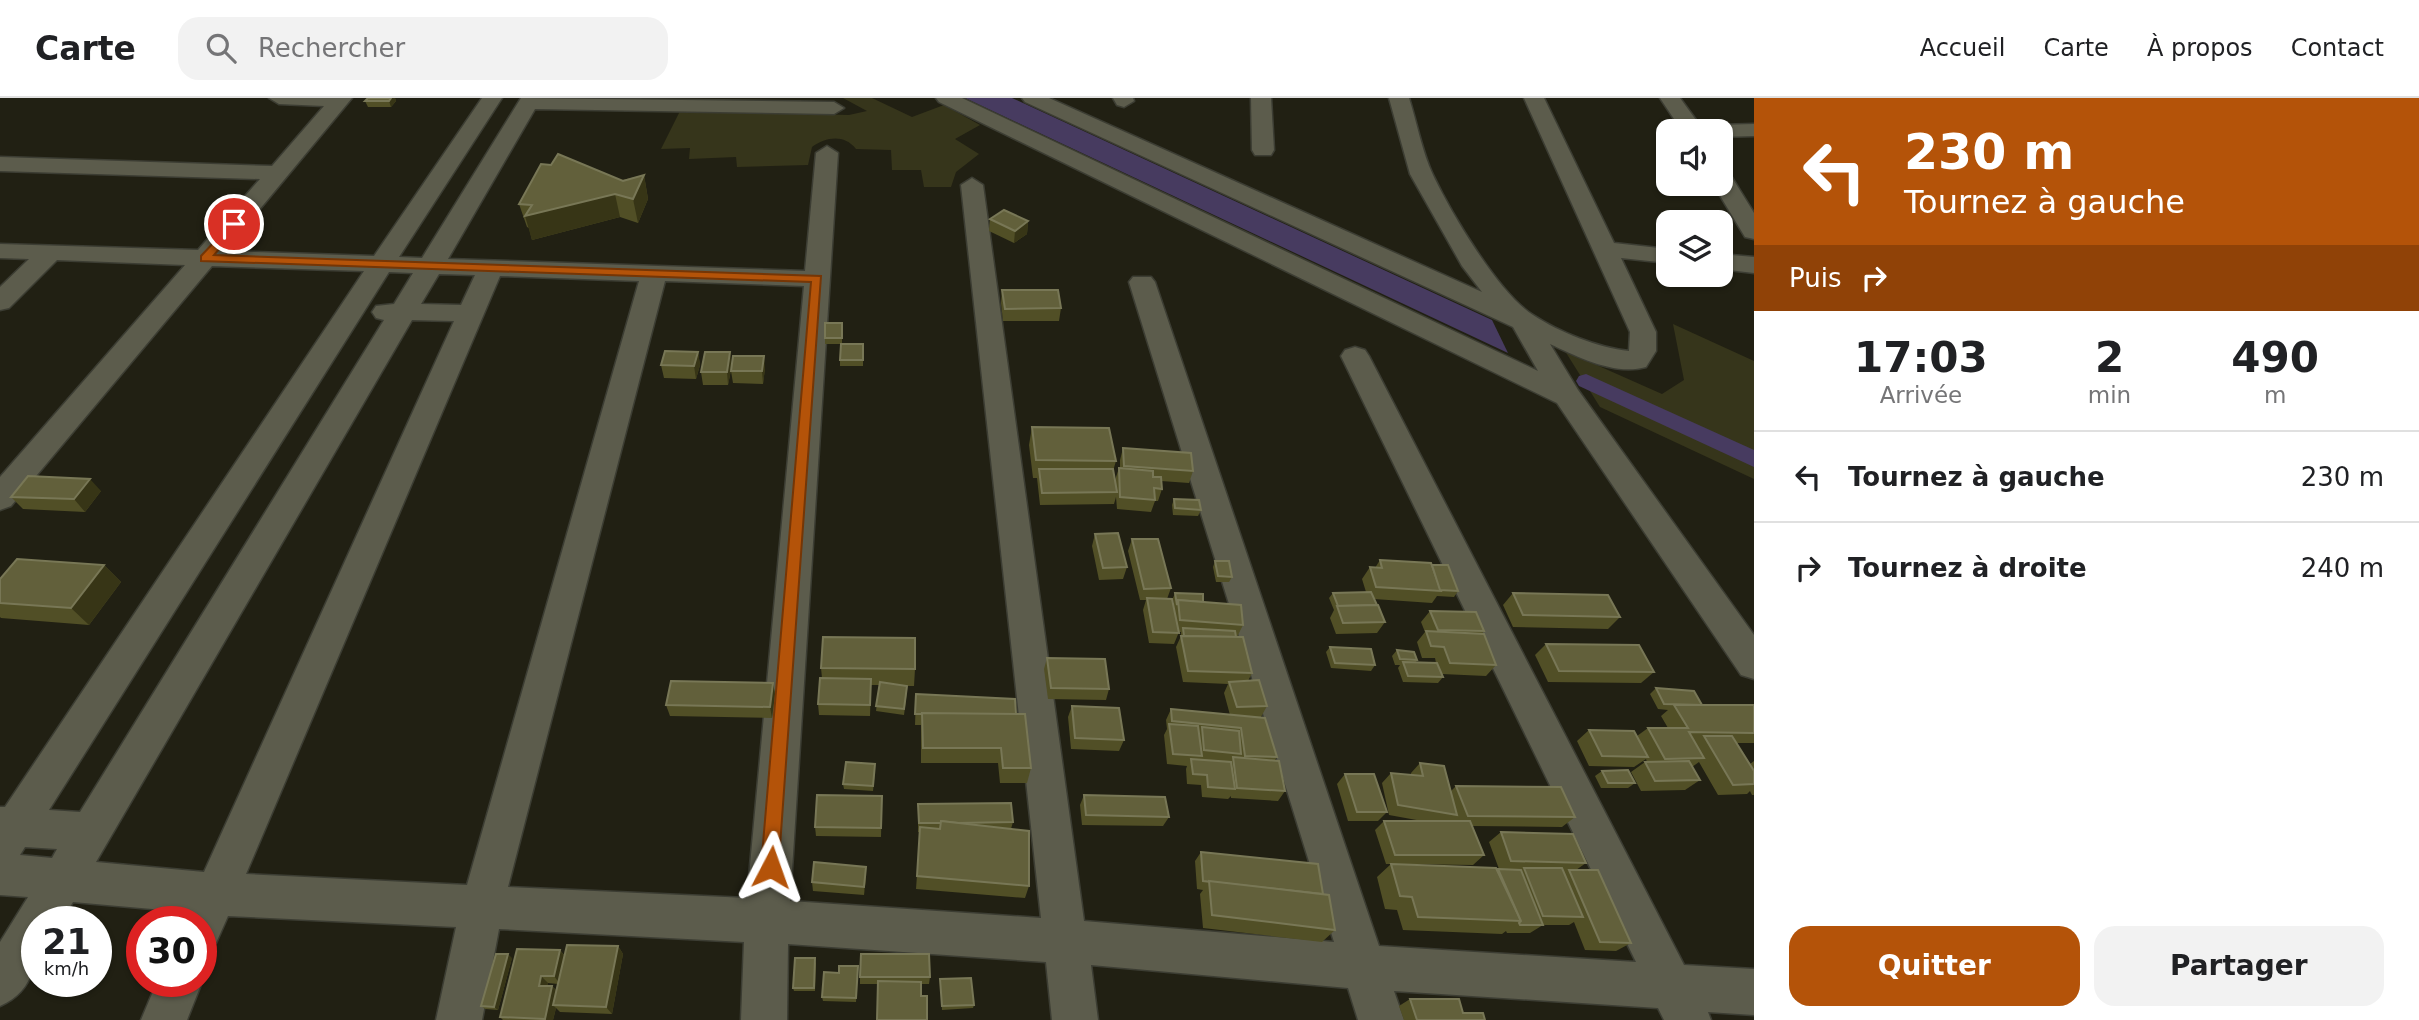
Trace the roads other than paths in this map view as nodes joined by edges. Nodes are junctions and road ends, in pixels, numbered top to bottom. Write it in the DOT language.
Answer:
graph roads {
  1 [pos="279,98"];
  2 [pos="492,98"];
  3 [pos="946,98"];
  4 [pos="1032,98"];
  5 [pos="1261,98"];
  6 [pos="1399,98"];
  7 [pos="1534,98"];
  8 [pos="1670,98"];
  9 [pos="341,99"];
  10 [pos="530,100"];
  11 [pos="663,101"];
  12 [pos="834,108"];
  13 [pos="1685,119"];
  14 [pos="1754,130"];
  15 [pos="1733,131"];
  16 [pos="1263,150"];
  17 [pos="827,153"];
  18 [pos="0,164"];
  19 [pos="278,173"];
  20 [pos="972,185"];
  21 [pos="1733,185"];
  22 [pos="1754,190"];
  23 [pos="1732,196"];
  24 [pos="1754,232"];
  25 [pos="1605,249"];
  26 [pos="0,251"];
  27 [pos="50,253"];
  28 [pos="1656,255"];
  29 [pos="205,258"];
  30 [pos="1733,263"];
  31 [pos="382,264"];
  32 [pos="1754,265"];
  33 [pos="428,267"];
  34 [pos="491,267"];
  35 [pos="654,273"];
  36 [pos="817,279"];
  37 [pos="1142,282"];
  38 [pos="0,302"];
  39 [pos="351,311"];
  40 [pos="403,313"];
  41 [pos="470,313"];
  42 [pos="1523,321"];
  43 [pos="1355,355"];
  44 [pos="1567,397"];
  45 [pos="0,498"];
  46 [pos="1754,664"];
  47 [pos="91,832"];
  48 [pos="5,835"];
  49 [pos="0,874"];
  50 [pos="64,878"];
  51 [pos="47,906"];
  52 [pos="186,906"];
  53 [pos="210,906"];
  54 [pos="482,906"];
  55 [pos="217,911"];
  56 [pos="767,921"];
  57 [pos="1063,941"];
  58 [pos="21,949"];
  59 [pos="1363,967"];
  60 [pos="0,983"];
  61 [pos="1754,992"];
  62 [pos="174,997"];
  63 [pos="1679,1003"];
  64 [pos="164,1020"];
  65 [pos="458,1020"];
  66 [pos="764,1020"];
  67 [pos="1075,1020"];
  68 [pos="1381,1020"];
  1 -- 9 [label="street"];
  2 -- 31 [label="street"];
  3 -- 44 [label="street"];
  4 -- 42 [label="street"];
  5 -- 16 [label="street"];
  6 -- 42 [label="street"];
  7 -- 25 [label="street"];
  8 -- 13 [label="street"];
  9 -- 19 [label="street"];
  10 -- 11 [label="street"];
  10 -- 33 [label="street"];
  11 -- 12 [label="street"];
  14 -- 15 [label="street"];
  17 -- 36 [label="street"];
  18 -- 19 [label="street"];
  19 -- 29 [label="street"];
  20 -- 57 [label="street"];
  21 -- 22 [label="street"];
  23 -- 24 [label="street"];
  25 -- 28 [label="street"];
  25 -- 42 [label="street"];
  26 -- 27 [label="street"];
  27 -- 29 [label="street"];
  27 -- 38 [label="street"];
  29 -- 31 [label="street"];
  29 -- 45 [label="street"];
  30 -- 32 [label="street"];
  31 -- 33 [label="street"];
  31 -- 39 [label="street"];
  33 -- 34 [label="street"];
  33 -- 40 [label="street"];
  34 -- 35 [label="street"];
  34 -- 41 [label="street"];
  35 -- 36 [label="street"];
  35 -- 54 [label="street"];
  36 -- 56 [label="street"];
  37 -- 59 [label="street"];
  39 -- 40 [label="street"];
  39 -- 48 [label="street"];
  40 -- 41 [label="street"];
  40 -- 47 [label="street"];
  41 -- 53 [label="street"];
  42 -- 44 [label="street"];
  43 -- 63 [label="street"];
  44 -- 46 [label="street"];
  47 -- 48 [label="street"];
  47 -- 50 [label="street"];
  49 -- 50 [label="street"];
  50 -- 51 [label="street"];
  50 -- 52 [label="street"];
  54 -- 55 [label="street"];
  54 -- 56 [label="street"];
  54 -- 65 [label="street"];
  56 -- 57 [label="street"];
  56 -- 66 [label="street"];
  57 -- 59 [label="street"];
  57 -- 67 [label="street"];
  58 -- 60 [label="street"];
  59 -- 63 [label="street"];
  59 -- 68 [label="street"];
  61 -- 63 [label="street"];
  62 -- 64 [label="street"];
}
